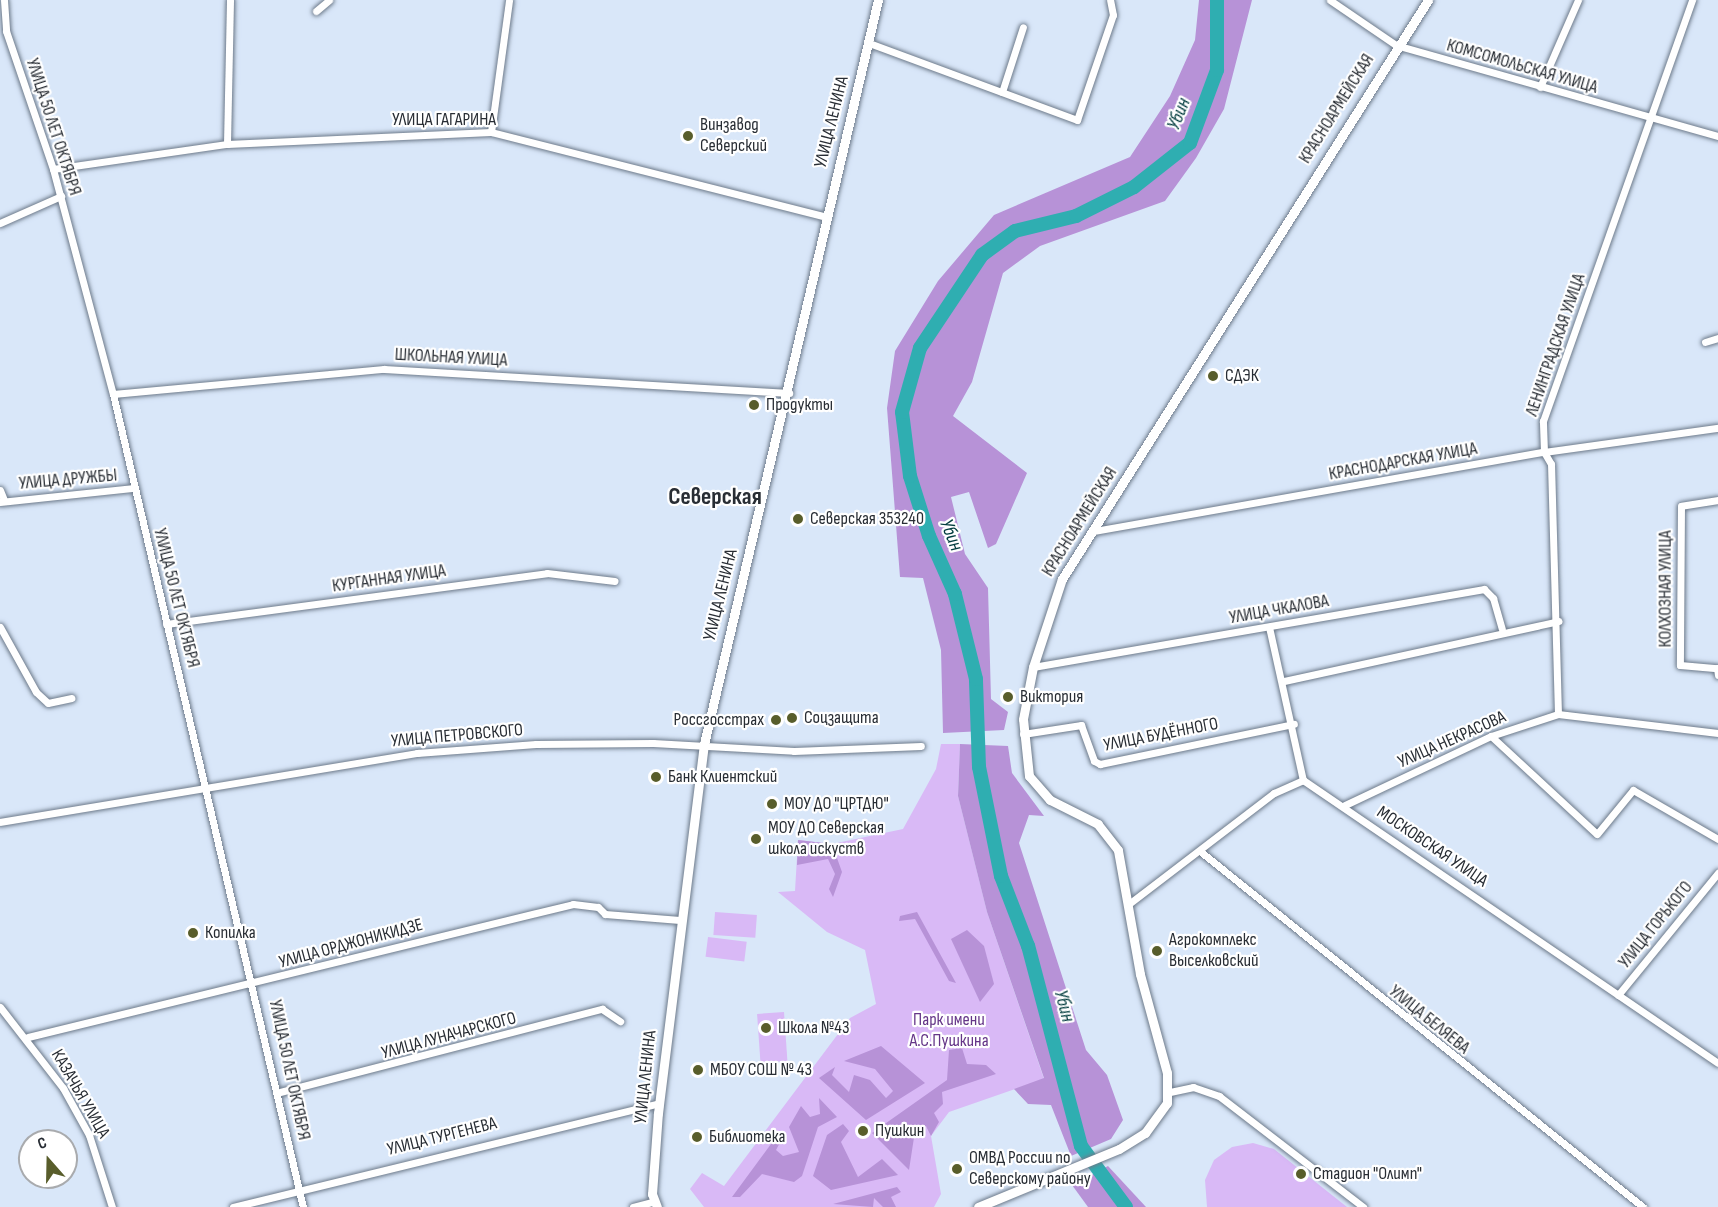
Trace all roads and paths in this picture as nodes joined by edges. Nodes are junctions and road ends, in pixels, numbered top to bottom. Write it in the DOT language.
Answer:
graph roads {
  1 [pos="4,0"];
  2 [pos="230,0"];
  3 [pos="329,0"];
  4 [pos="509,0"];
  5 [pos="878,0"];
  6 [pos="1110,0"];
  7 [pos="1330,0"];
  8 [pos="1428,0"];
  9 [pos="1578,0"];
  10 [pos="1692,0"];
  11 [pos="316,11"];
  12 [pos="1023,27"];
  13 [pos="3,31"];
  14 [pos="868,43"];
  15 [pos="1396,45"];
  16 [pos="1540,87"];
  17 [pos="1002,92"];
  18 [pos="1650,119"];
  19 [pos="490,132"];
  20 [pos="1718,136"];
  21 [pos="227,144"];
  22 [pos="53,169"];
  23 [pos="61,196"];
  24 [pos="826,217"];
  25 [pos="0,223"];
  26 [pos="1718,338"];
  27 [pos="1705,342"];
  28 [pos="789,393"];
  29 [pos="113,394"];
  30 [pos="1718,428"];
  31 [pos="1544,452"];
  32 [pos="134,488"];
  33 [pos="0,490"];
  34 [pos="1718,500"];
  35 [pos="2,501"];
  36 [pos="1094,531"];
  37 [pos="615,581"];
  38 [pos="1559,621"];
  39 [pos="166,624"];
  40 [pos="0,627"];
  41 [pos="1269,627"];
  42 [pos="1502,629"];
  43 [pos="1033,667"];
  44 [pos="1718,675"];
  45 [pos="1284,681"];
  46 [pos="71,698"];
  47 [pos="1558,714"];
  48 [pos="1294,724"];
  49 [pos="1718,733"];
  50 [pos="1023,734"];
  51 [pos="1491,736"];
  52 [pos="704,744"];
  53 [pos="921,746"];
  54 [pos="1303,780"];
  55 [pos="206,785"];
  56 [pos="1345,805"];
  57 [pos="0,822"];
  58 [pos="1718,838"];
  59 [pos="1201,852"];
  60 [pos="1718,873"];
  61 [pos="1130,903"];
  62 [pos="680,920"];
  63 [pos="255,984"];
  64 [pos="1618,995"];
  65 [pos="0,1007"];
  66 [pos="620,1021"];
  67 [pos="28,1037"];
  68 [pos="1718,1063"];
  69 [pos="280,1092"];
  70 [pos="1170,1092"];
  71 [pos="659,1103"];
  72 [pos="299,1189"];
  73 [pos="656,1204"];
  74 [pos="112,1207"];
  75 [pos="233,1207"];
  76 [pos="303,1207"];
  77 [pos="633,1207"];
  78 [pos="978,1207"];
  79 [pos="1363,1207"];
  80 [pos="1643,1207"];
  1 -- 13 [label="street, УЛИЦА 50 ЛЕТ ОКТЯБРЯ"];
  2 -- 21 [label="street"];
  3 -- 11 [label="street"];
  4 -- 19 [label="street"];
  5 -- 14 [label="street, УЛИЦА ЛЕНИНА"];
  6 -- 17 [label="street"];
  7 -- 15 [label="street, КОМСОМОЛЬСКАЯ УЛИЦА"];
  8 -- 15 [label="street, КРАСНОАРМЕЙСКАЯ"];
  9 -- 16 [label="street"];
  10 -- 18 [label="street, ЛЕНИНГРАДСКАЯ УЛИЦА"];
  12 -- 17 [label="street"];
  13 -- 22 [label="street, УЛИЦА 50 ЛЕТ ОКТЯБРЯ"];
  14 -- 17 [label="street"];
  14 -- 24 [label="street, УЛИЦА ЛЕНИНА"];
  15 -- 16 [label="street, КОМСОМОЛЬСКАЯ УЛИЦА"];
  15 -- 36 [label="street, КРАСНОАРМЕЙСКАЯ"];
  16 -- 18 [label="street, КОМСОМОЛЬСКАЯ УЛИЦА"];
  18 -- 20 [label="street, КОМСОМОЛЬСКАЯ УЛИЦА"];
  18 -- 31 [label="street, ЛЕНИНГРАДСКАЯ УЛИЦА"];
  19 -- 21 [label="street, УЛИЦА ГАГАРИНА"];
  19 -- 24 [label="street, УЛИЦА ГАГАРИНА"];
  21 -- 22 [label="street, УЛИЦА ГАГАРИНА"];
  22 -- 23 [label="street, УЛИЦА 50 ЛЕТ ОКТЯБРЯ"];
  23 -- 25 [label="street"];
  23 -- 29 [label="street, УЛИЦА 50 ЛЕТ ОКТЯБРЯ"];
  24 -- 28 [label="street, УЛИЦА ЛЕНИНА"];
  26 -- 27 [label="street"];
  28 -- 29 [label="street, ШКОЛЬНАЯ УЛИЦА"];
  28 -- 52 [label="street, УЛИЦА ЛЕНИНА"];
  29 -- 32 [label="street, УЛИЦА 50 ЛЕТ ОКТЯБРЯ"];
  30 -- 31 [label="street, КРАСНОДАРСКАЯ УЛИЦА"];
  31 -- 36 [label="street, КРАСНОДАРСКАЯ УЛИЦА"];
  31 -- 38 [label="street, ЛЕНИНГРАДСКАЯ УЛИЦА"];
  32 -- 35 [label="street, УЛИЦА ДРУЖБЫ"];
  32 -- 39 [label="street, УЛИЦА 50 ЛЕТ ОКТЯБРЯ"];
  33 -- 35 [label="street, УЛИЦА ДРУЖБЫ"];
  34 -- 44 [label="street, КОЛХОЗНАЯ УЛИЦА"];
  36 -- 43 [label="street, КРАСНОАРМЕЙСКАЯ"];
  37 -- 39 [label="street, КУРГАННАЯ УЛИЦА"];
  38 -- 42 [label="street"];
  38 -- 47 [label="street, ЛЕНИНГРАДСКАЯ УЛИЦА"];
  39 -- 55 [label="street, УЛИЦА 50 ЛЕТ ОКТЯБРЯ"];
  40 -- 46 [label="street"];
  41 -- 42 [label="street, УЛИЦА ЧКАЛОВА"];
  41 -- 43 [label="street, УЛИЦА ЧКАЛОВА"];
  41 -- 45 [label="street"];
  42 -- 45 [label="street"];
  43 -- 50 [label="street, КРАСНОАРМЕЙСКАЯ"];
  45 -- 48 [label="street"];
  47 -- 49 [label="street, УЛИЦА НЕКРАСОВА"];
  47 -- 51 [label="street, УЛИЦА НЕКРАСОВА"];
  48 -- 50 [label="street, УЛИЦА БУДЁННОГО"];
  48 -- 54 [label="street"];
  50 -- 61 [label="street, КРАСНОАРМЕЙСКАЯ"];
  51 -- 56 [label="street, УЛИЦА НЕКРАСОВА"];
  51 -- 58 [label="street"];
  52 -- 53 [label="street, УЛИЦА ПЕТРОВСКОГО"];
  52 -- 55 [label="street, УЛИЦА ПЕТРОВСКОГО"];
  52 -- 62 [label="street, УЛИЦА ЛЕНИНА"];
  54 -- 56 [label="street, МОСКОВСКАЯ УЛИЦА"];
  54 -- 59 [label="street"];
  55 -- 57 [label="street, УЛИЦА ПЕТРОВСКОГО"];
  55 -- 63 [label="street, УЛИЦА 50 ЛЕТ ОКТЯБРЯ"];
  56 -- 64 [label="street, МОСКОВСКАЯ УЛИЦА"];
  59 -- 61 [label="street"];
  59 -- 80 [label="street, УЛИЦА БЕЛЯЕВА"];
  60 -- 64 [label="street, УЛИЦА ГОРЬКОГО"];
  61 -- 70 [label="street, КРАСНОАРМЕЙСКАЯ"];
  62 -- 63 [label="street, УЛИЦА ОРДЖОНИКИДЗЕ"];
  62 -- 71 [label="street, УЛИЦА ЛЕНИНА"];
  63 -- 67 [label="street, УЛИЦА ОРДЖОНИКИДЗЕ"];
  63 -- 69 [label="street, УЛИЦА 50 ЛЕТ ОКТЯБРЯ"];
  64 -- 68 [label="street, МОСКОВСКАЯ УЛИЦА"];
  65 -- 67 [label="street, КАЗАЧЬЯ УЛИЦА"];
  66 -- 69 [label="street, УЛИЦА ЛУНАЧАРСКОГО"];
  67 -- 74 [label="street, КАЗАЧЬЯ УЛИЦА"];
  69 -- 72 [label="street, УЛИЦА 50 ЛЕТ ОКТЯБРЯ"];
  70 -- 78 [label="street"];
  70 -- 79 [label="street"];
  71 -- 72 [label="street, УЛИЦА ТУРГЕНЕВА"];
  71 -- 73 [label="street, УЛИЦА ЛЕНИНА"];
  72 -- 75 [label="street, УЛИЦА ТУРГЕНЕВА"];
  72 -- 76 [label="street, УЛИЦА 50 ЛЕТ ОКТЯБРЯ"];
  73 -- 77 [label="street"];
}
